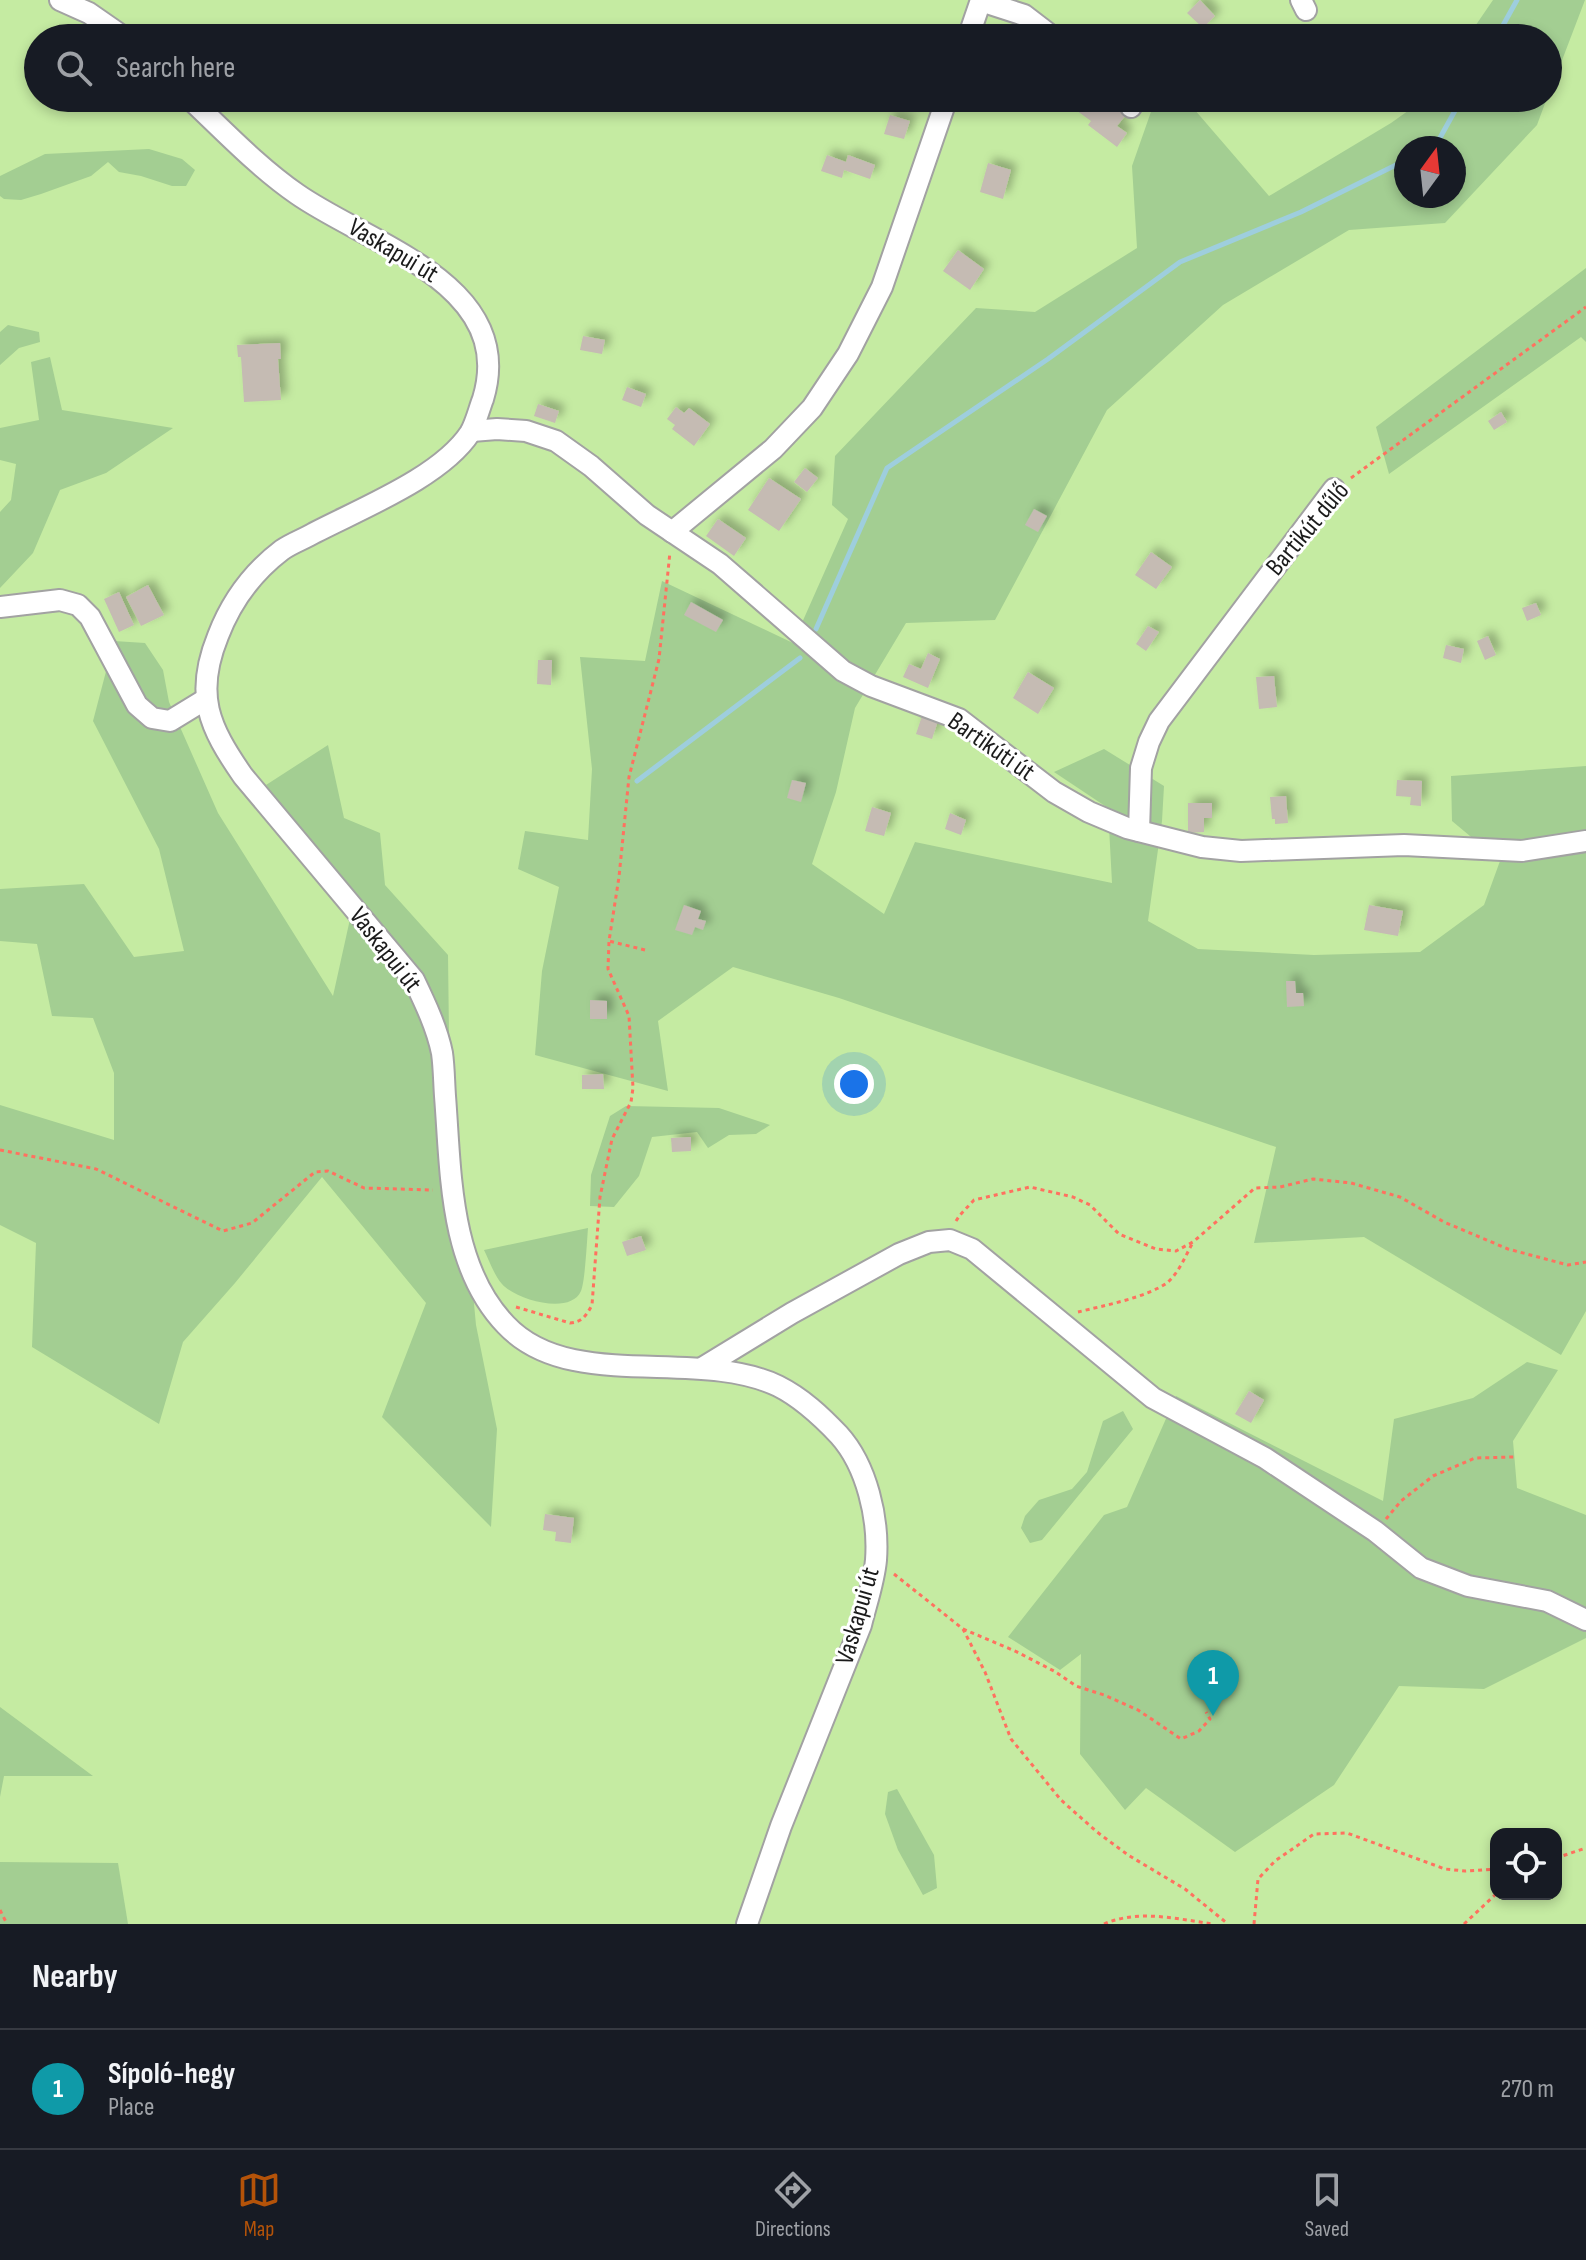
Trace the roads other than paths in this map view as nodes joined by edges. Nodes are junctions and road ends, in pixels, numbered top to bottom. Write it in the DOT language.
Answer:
graph roads {
  1 [pos="60,0"];
  2 [pos="981,0"];
  3 [pos="105,24"];
  4 [pos="973,24"];
  5 [pos="1036,24"];
  6 [pos="204,112"];
  7 [pos="942,112"];
  8 [pos="472,431"];
  9 [pos="1334,489"];
  10 [pos="672,532"];
  11 [pos="0,607"];
  12 [pos="206,699"];
  13 [pos="1139,831"];
  14 [pos="1586,841"];
  15 [pos="702,1368"];
  16 [pos="1586,1620"];
  17 [pos="747,1924"];
  1 -- 3 [label="street"];
  2 -- 4 [label="street"];
  2 -- 5 [label="street"];
  6 -- 8 [label="street, Vaskapui út"];
  7 -- 10 [label="street"];
  8 -- 10 [label="street, Bartikúti út"];
  8 -- 12 [label="street, Vaskapui út"];
  9 -- 13 [label="street, Bartikút dűlő"];
  10 -- 13 [label="street, Bartikúti út"];
  11 -- 12 [label="street"];
  12 -- 15 [label="street, Vaskapui út"];
  13 -- 14 [label="street, Bartikúti út"];
  15 -- 16 [label="street"];
  15 -- 17 [label="street, Vaskapui út"];
}
